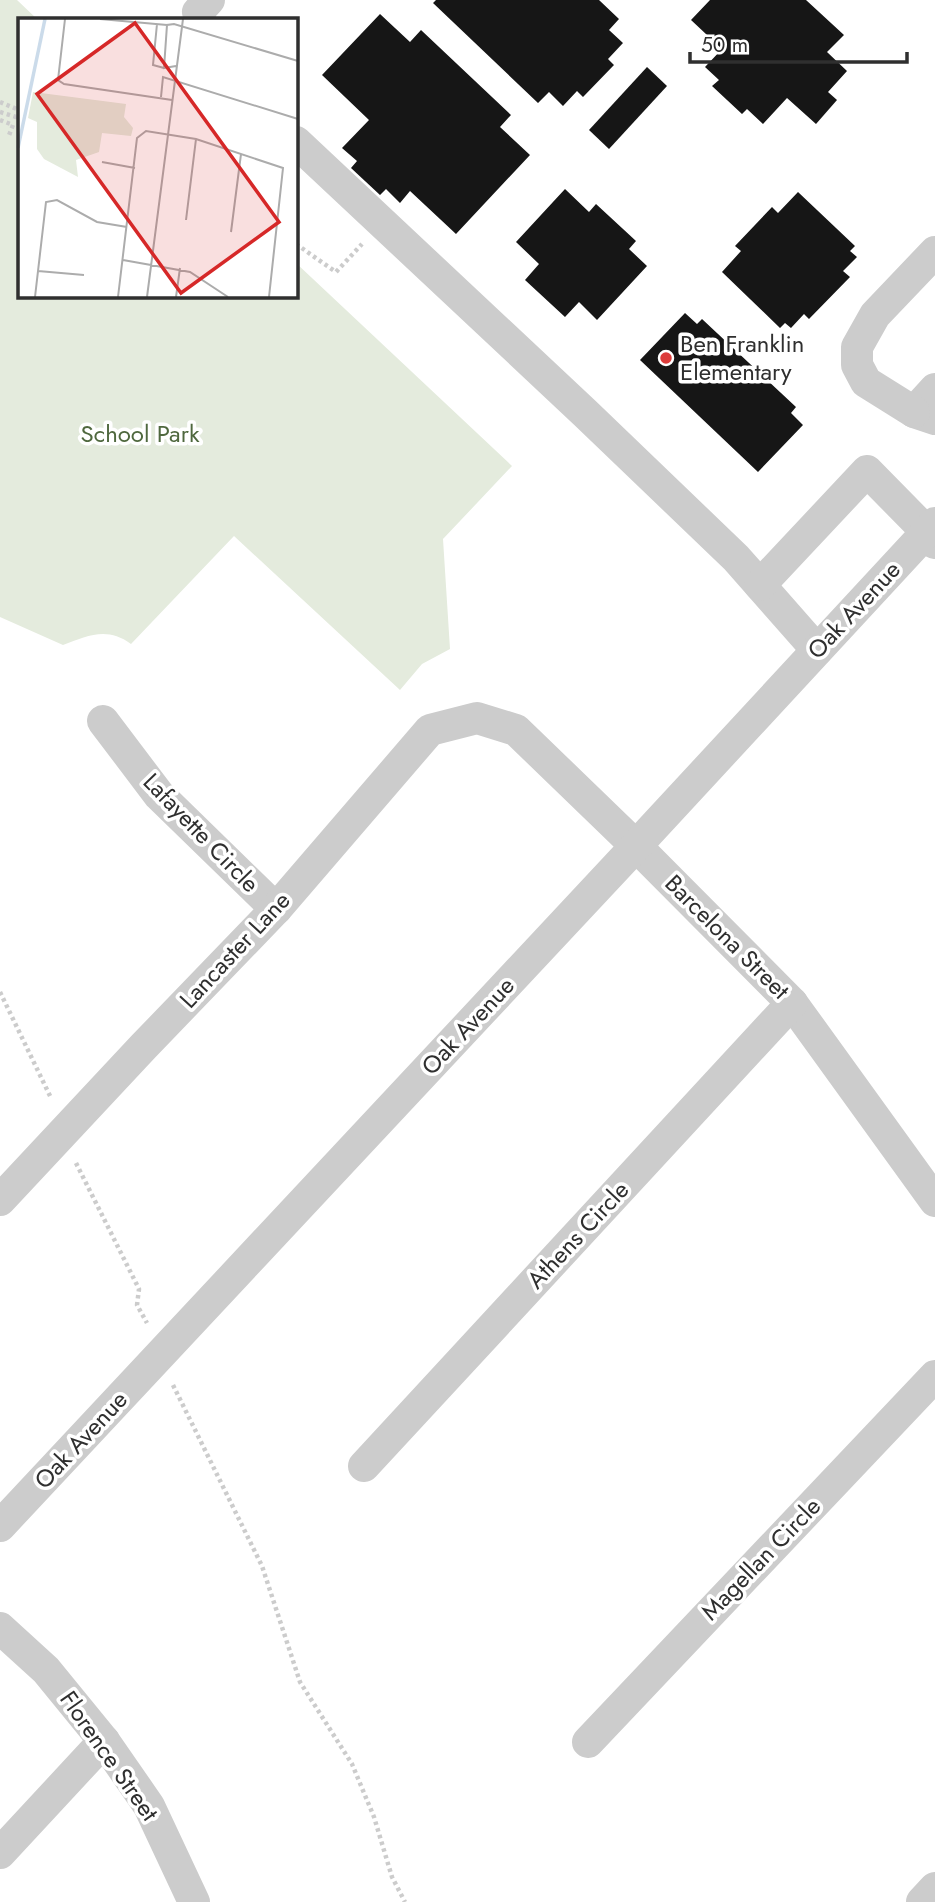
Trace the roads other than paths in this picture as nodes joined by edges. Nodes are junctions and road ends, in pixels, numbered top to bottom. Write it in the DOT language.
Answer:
graph roads {
  1 [pos="209,0"];
  2 [pos="200,18"];
  3 [pos="298,144"];
  4 [pos="935,252"];
  5 [pos="928,407"];
  6 [pos="932,533"];
  7 [pos="760,585"];
  8 [pos="817,650"];
  9 [pos="477,718"];
  10 [pos="103,720"];
  11 [pos="636,846"];
  12 [pos="276,909"];
  13 [pos="792,1003"];
  14 [pos="0,1200"];
  15 [pos="935,1200"];
  16 [pos="935,1376"];
  17 [pos="365,1466"];
  18 [pos="0,1527"];
  19 [pos="0,1628"];
  20 [pos="104,1741"];
  21 [pos="588,1742"];
  22 [pos="0,1853"];
  23 [pos="935,1888"];
  24 [pos="194,1902"];
  25 [pos="922,1902"];
  1 -- 2 [label="street"];
  3 -- 7 [label="street"];
  4 -- 5 [label="street"];
  6 -- 7 [label="street"];
  6 -- 8 [label="street, Oak Avenue"];
  7 -- 8 [label="street"];
  8 -- 11 [label="street, Oak Avenue"];
  9 -- 11 [label="street, Barcelona Street"];
  9 -- 12 [label="street, Lancaster Lane"];
  10 -- 12 [label="street, Lafayette Circle"];
  11 -- 13 [label="street, Barcelona Street"];
  11 -- 18 [label="street, Oak Avenue"];
  12 -- 14 [label="street, Lancaster Lane"];
  13 -- 15 [label="street, Barcelona Street"];
  13 -- 17 [label="street, Athens Circle"];
  16 -- 21 [label="street, Magellan Circle"];
  19 -- 20 [label="street, Florence Street"];
  20 -- 22 [label="street"];
  20 -- 24 [label="street, Florence Street"];
  23 -- 25 [label="street"];
}
